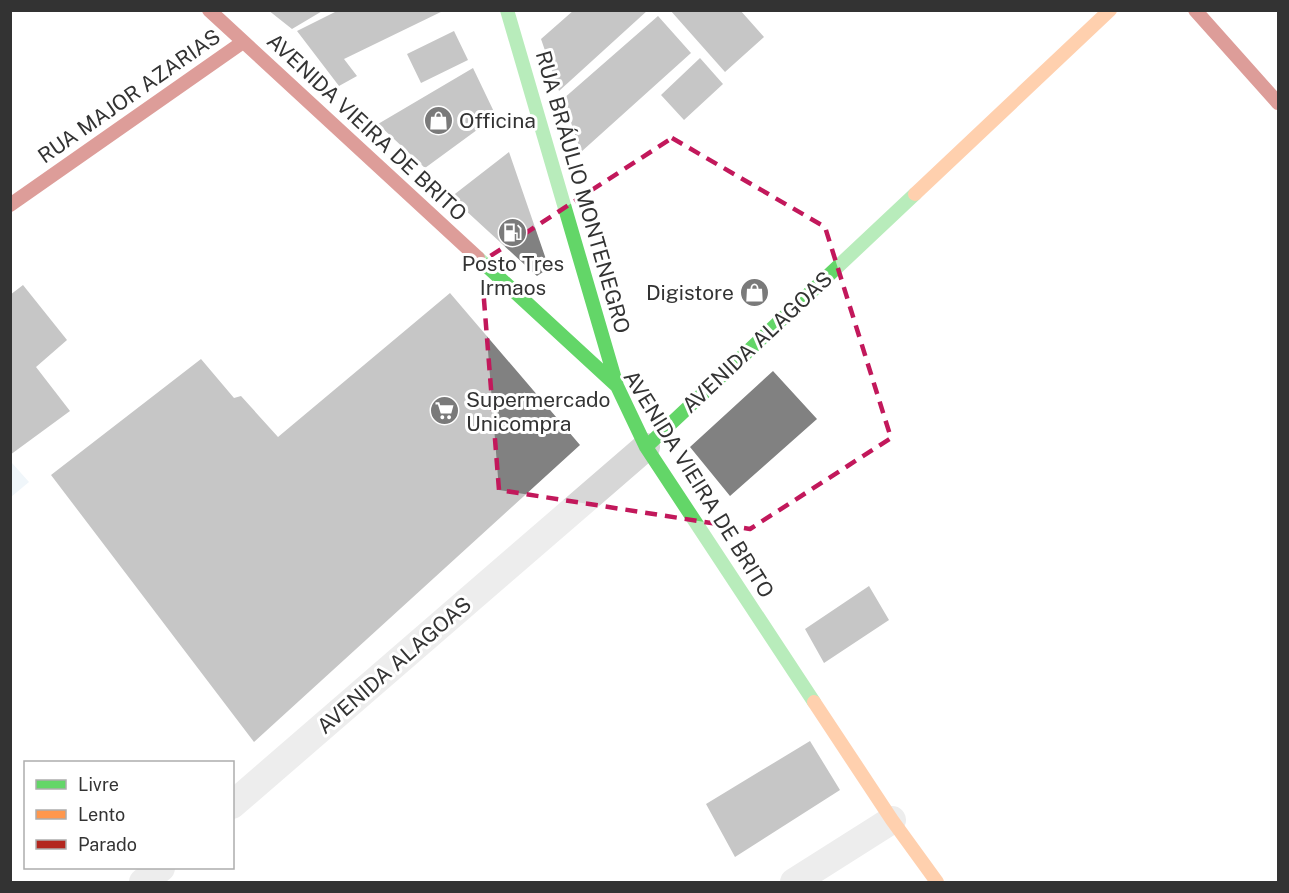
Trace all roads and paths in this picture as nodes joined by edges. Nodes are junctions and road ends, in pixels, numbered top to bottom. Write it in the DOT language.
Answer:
graph roads {
  1 [pos="209,10"];
  2 [pos="1110,10"];
  3 [pos="1195,10"];
  4 [pos="514,14"];
  5 [pos="243,42"];
  6 [pos="1278,103"];
  7 [pos="10,205"];
  8 [pos="618,386"];
  9 [pos="646,447"];
  10 [pos="234,803"];
  11 [pos="892,820"];
  12 [pos="158,869"];
  13 [pos="143,882"];
  14 [pos="794,882"];
  15 [pos="937,882"];
  1 -- 5 [label="street, AVENIDA VIEIRA DE BRITO"];
  2 -- 9 [label="street, AVENIDA ALAGOAS"];
  3 -- 6 [label="street"];
  4 -- 8 [label="street, RUA BRÁULIO MONTENEGRO"];
  5 -- 7 [label="street, RUA MAJOR AZARIAS"];
  5 -- 8 [label="street, AVENIDA VIEIRA DE BRITO"];
  8 -- 9 [label="street, AVENIDA VIEIRA DE BRITO"];
  9 -- 10 [label="street, AVENIDA ALAGOAS"];
  9 -- 11 [label="street, AVENIDA VIEIRA DE BRITO"];
  11 -- 14 [label="street"];
  11 -- 15 [label="street, AVENIDA VIEIRA DE BRITO"];
  12 -- 13 [label="street"];
}
